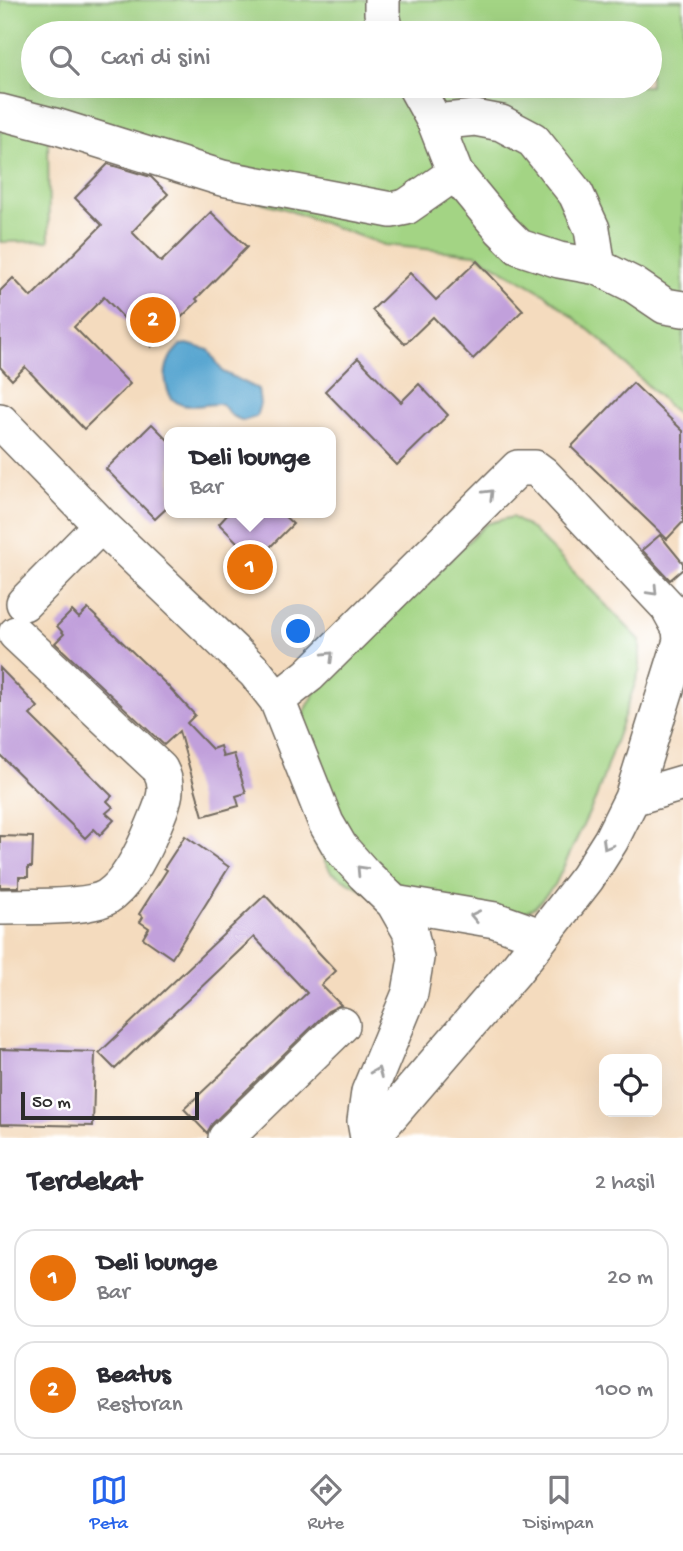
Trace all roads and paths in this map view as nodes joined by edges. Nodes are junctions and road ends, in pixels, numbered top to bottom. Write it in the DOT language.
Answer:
graph roads {
  1 [pos="382,0"];
  2 [pos="384,21"];
  3 [pos="422,98"];
  4 [pos="0,112"];
  5 [pos="435,122"];
  6 [pos="455,173"];
  7 [pos="598,267"];
  8 [pos="683,309"];
  9 [pos="0,421"];
  10 [pos="101,525"];
  11 [pos="10,617"];
  12 [pos="277,700"];
  13 [pos="683,783"];
  14 [pos="632,798"];
  15 [pos="394,903"];
  16 [pos="0,907"];
  17 [pos="540,936"];
  18 [pos="342,1025"];
  19 [pos="226,1138"];
  20 [pos="369,1138"];
  1 -- 2 [label="street"];
  3 -- 5 [label="street"];
  4 -- 6 [label="street"];
  5 -- 6 [label="street"];
  5 -- 7 [label="street"];
  6 -- 7 [label="street"];
  7 -- 8 [label="street"];
  9 -- 10 [label="street"];
  10 -- 11 [label="street"];
  10 -- 12 [label="street"];
  11 -- 16 [label="street"];
  12 -- 14 [label="street, one-way"];
  15 -- 12 [label="street, one-way"];
  13 -- 14 [label="street"];
  14 -- 17 [label="street, one-way"];
  17 -- 15 [label="street, one-way"];
  20 -- 15 [label="street, one-way"];
  17 -- 20 [label="street"];
  18 -- 19 [label="street"];
}
